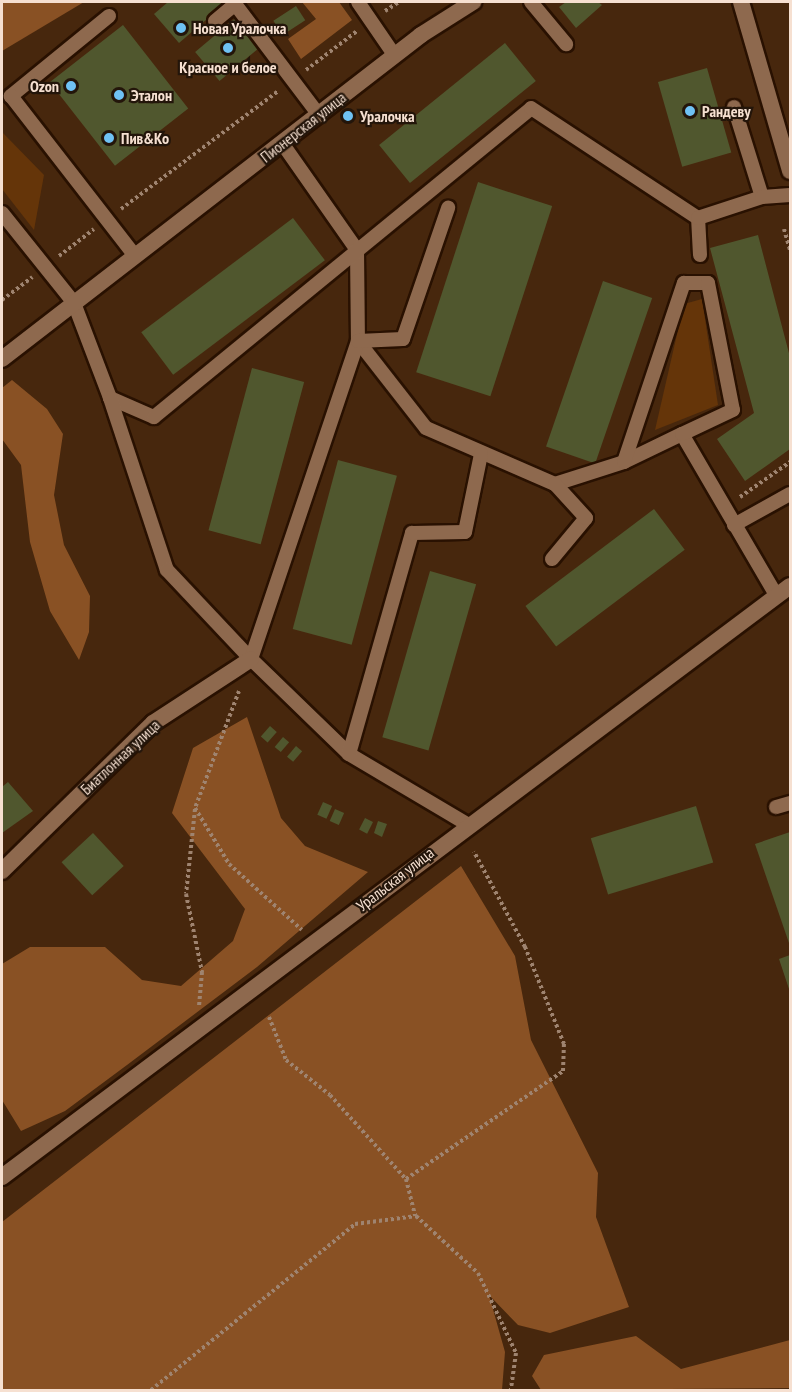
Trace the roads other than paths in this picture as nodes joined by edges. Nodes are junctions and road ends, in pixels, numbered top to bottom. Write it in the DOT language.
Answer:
graph roads {
  1 [pos="358,2"];
  2 [pos="473,2"];
  3 [pos="531,2"];
  4 [pos="741,2"];
  5 [pos="109,16"];
  6 [pos="215,21"];
  7 [pos="566,44"];
  8 [pos="395,56"];
  9 [pos="734,107"];
  10 [pos="319,116"];
  11 [pos="282,143"];
  12 [pos="790,171"];
  13 [pos="790,195"];
  14 [pos="762,197"];
  15 [pos="448,208"];
  16 [pos="2,213"];
  17 [pos="698,218"];
  18 [pos="357,250"];
  19 [pos="700,255"];
  20 [pos="135,256"];
  21 [pos="74,303"];
  22 [pos="358,341"];
  23 [pos="2,359"];
  24 [pos="110,398"];
  25 [pos="682,434"];
  26 [pos="482,454"];
  27 [pos="624,462"];
  28 [pos="555,484"];
  29 [pos="790,494"];
  30 [pos="734,525"];
  31 [pos="552,559"];
  32 [pos="790,586"];
  33 [pos="775,593"];
  34 [pos="251,659"];
  35 [pos="349,754"];
  36 [pos="790,802"];
  37 [pos="776,807"];
  38 [pos="467,824"];
  39 [pos="2,871"];
  40 [pos="2,1177"];
  1 -- 8 [label="lane"];
  2 -- 8 [label="street, Пионерская улица"];
  3 -- 7 [label="lane"];
  4 -- 12 [label="street"];
  5 -- 20 [label="lane"];
  6 -- 10 [label="lane"];
  8 -- 10 [label="street, Пионерская улица"];
  9 -- 14 [label="lane"];
  10 -- 11 [label="street, Пионерская улица"];
  11 -- 18 [label="lane"];
  11 -- 20 [label="street, Пионерская улица"];
  13 -- 14 [label="lane"];
  14 -- 17 [label="lane"];
  15 -- 22 [label="lane"];
  16 -- 21 [label="lane"];
  17 -- 18 [label="lane"];
  17 -- 19 [label="lane"];
  18 -- 22 [label="lane"];
  18 -- 24 [label="lane"];
  20 -- 21 [label="street, Пионерская улица"];
  21 -- 23 [label="street, Пионерская улица"];
  21 -- 24 [label="lane"];
  22 -- 26 [label="lane"];
  22 -- 34 [label="lane"];
  24 -- 34 [label="lane"];
  25 -- 27 [label="lane"];
  25 -- 27 [label="lane"];
  25 -- 30 [label="lane"];
  26 -- 28 [label="lane"];
  26 -- 35 [label="lane"];
  27 -- 28 [label="lane"];
  28 -- 31 [label="lane"];
  29 -- 30 [label="lane"];
  30 -- 33 [label="lane"];
  32 -- 33 [label="street, Уральская улица"];
  33 -- 38 [label="street, Уральская улица"];
  34 -- 35 [label="lane"];
  34 -- 39 [label="street, Биатлонная улица"];
  35 -- 38 [label="lane"];
  36 -- 37 [label="lane"];
  38 -- 40 [label="street, Уральская улица"];
}
